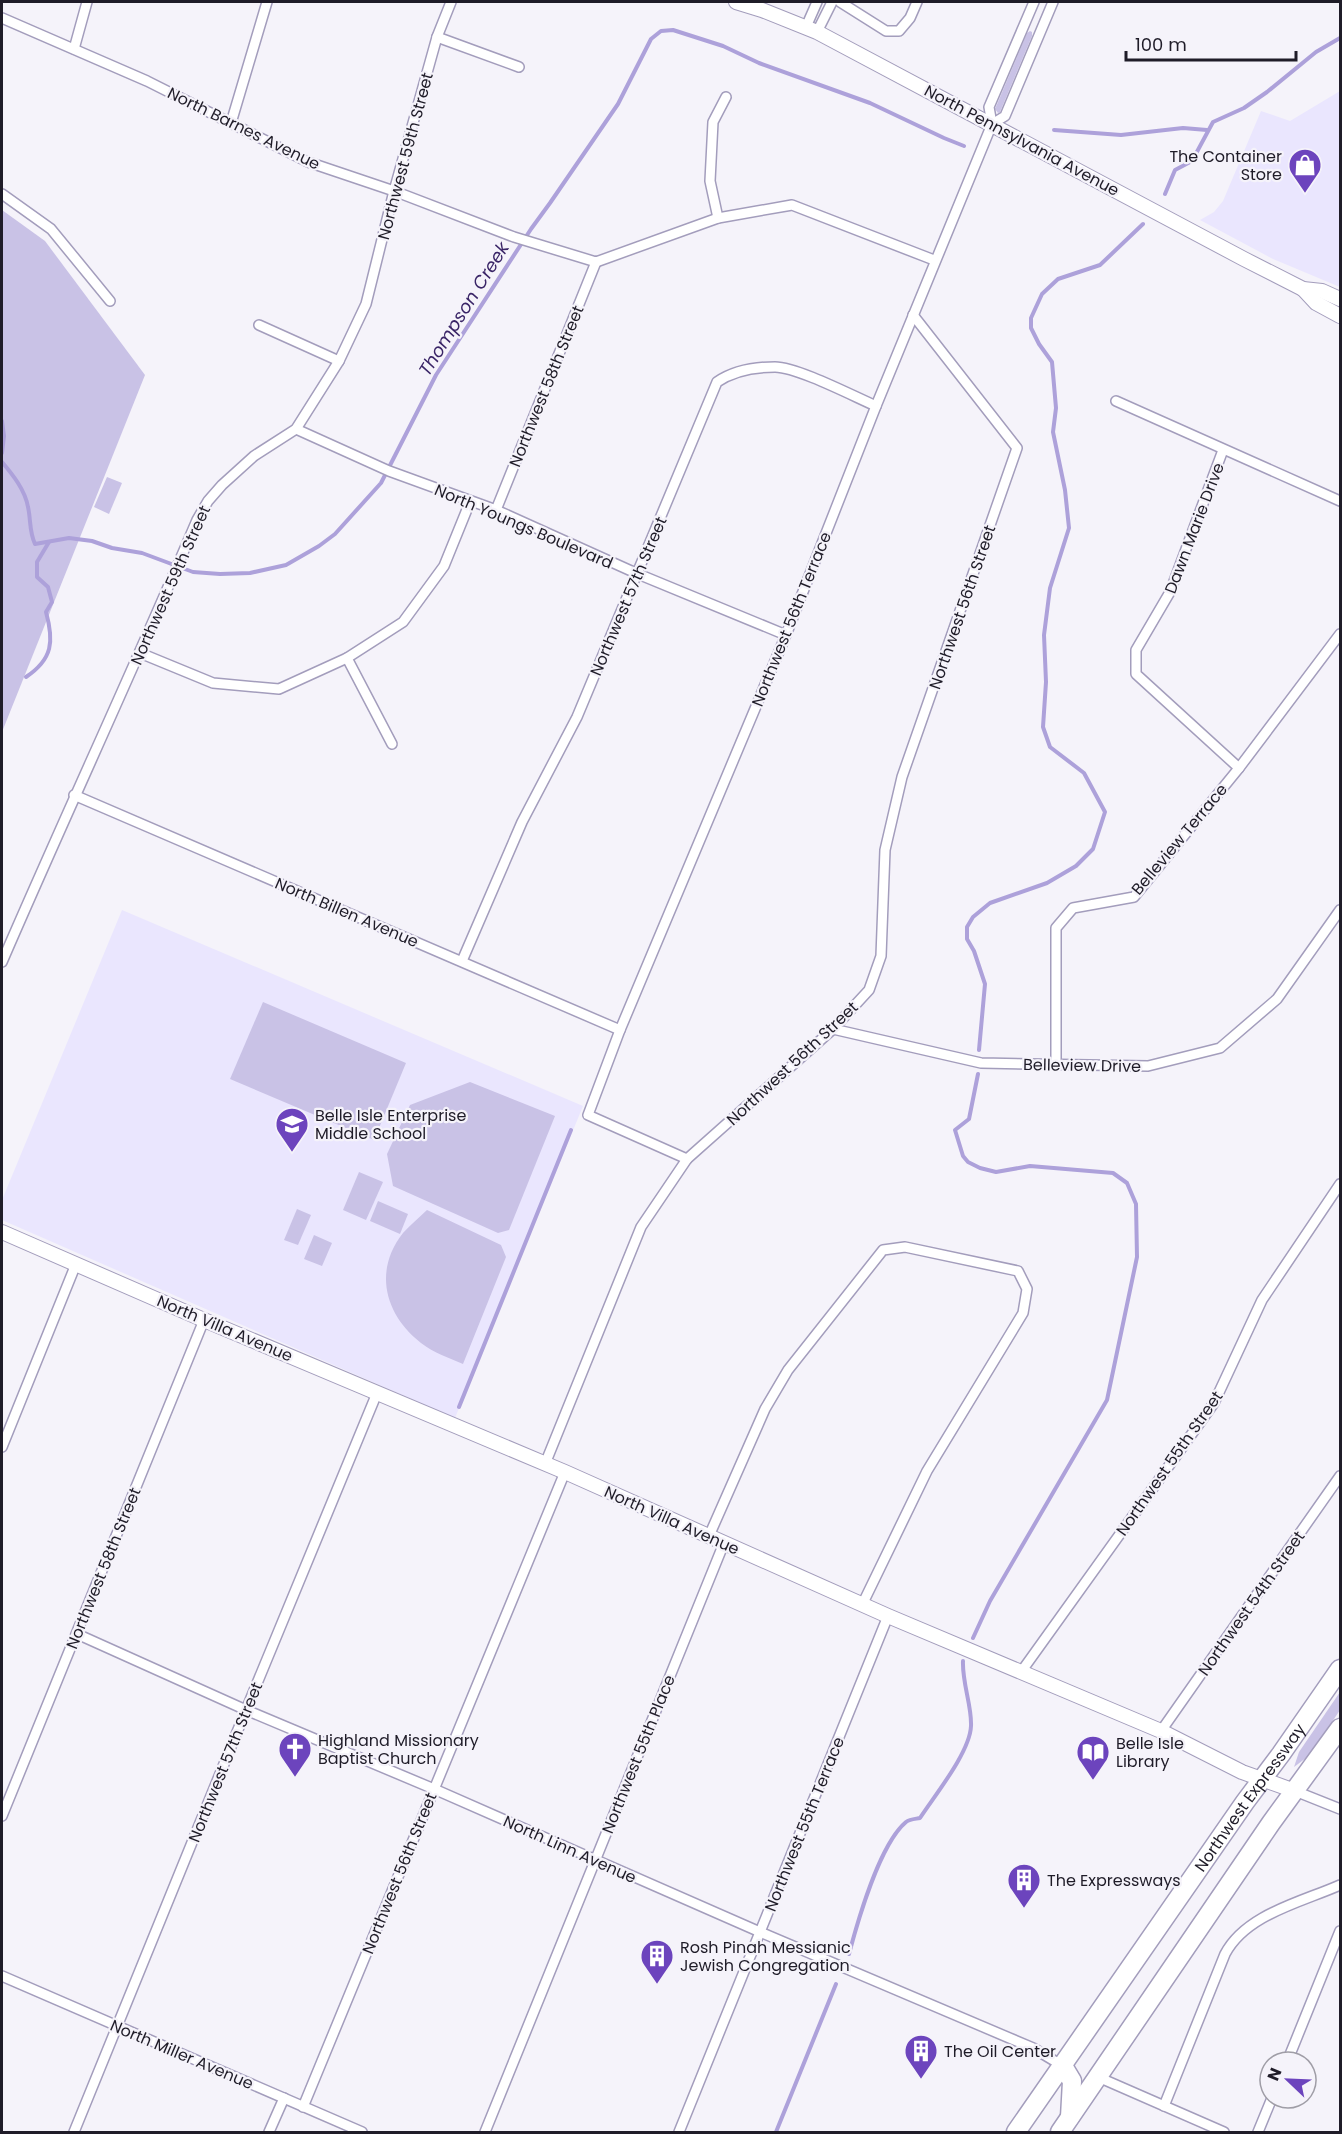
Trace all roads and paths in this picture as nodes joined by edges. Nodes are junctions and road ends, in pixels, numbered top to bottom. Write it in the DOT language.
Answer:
graph roads {
  1 [pos="87,2"];
  2 [pos="267,2"];
  3 [pos="452,2"];
  4 [pos="736,2"];
  5 [pos="817,2"];
  6 [pos="832,2"];
  7 [pos="840,2"];
  8 [pos="917,2"];
  9 [pos="1034,2"];
  10 [pos="1053,2"];
  11 [pos="2,18"];
  12 [pos="1025,22"];
  13 [pos="1041,28"];
  14 [pos="812,29"];
  15 [pos="437,37"];
  16 [pos="74,49"];
  17 [pos="519,67"];
  18 [pos="726,97"];
  19 [pos="231,123"];
  20 [pos="992,124"];
  21 [pos="394,191"];
  22 [pos="2,194"];
  23 [pos="718,218"];
  24 [pos="934,260"];
  25 [pos="596,262"];
  26 [pos="1303,289"];
  27 [pos="1341,299"];
  28 [pos="110,301"];
  29 [pos="913,315"];
  30 [pos="1341,316"];
  31 [pos="259,325"];
  32 [pos="339,361"];
  33 [pos="1116,401"];
  34 [pos="876,406"];
  35 [pos="296,429"];
  36 [pos="1223,450"];
  37 [pos="1341,501"];
  38 [pos="470,502"];
  39 [pos="496,510"];
  40 [pos="638,574"];
  41 [pos="1341,634"];
  42 [pos="786,635"];
  43 [pos="140,653"];
  44 [pos="347,658"];
  45 [pos="392,744"];
  46 [pos="1239,768"];
  47 [pos="74,795"];
  48 [pos="1341,910"];
  49 [pos="462,961"];
  50 [pos="2,962"];
  51 [pos="833,1029"];
  52 [pos="620,1030"];
  53 [pos="1056,1064"];
  54 [pos="687,1159"];
  55 [pos="1341,1184"];
  56 [pos="2,1232"];
  57 [pos="76,1264"];
  58 [pos="204,1320"];
  59 [pos="377,1393"];
  60 [pos="2,1447"];
  61 [pos="545,1464"];
  62 [pos="565,1472"];
  63 [pos="1341,1476"];
  64 [pos="709,1536"];
  65 [pos="724,1543"];
  66 [pos="862,1605"];
  67 [pos="888,1616"];
  68 [pos="77,1634"];
  69 [pos="1341,1669"];
  70 [pos="1021,1672"];
  71 [pos="246,1710"];
  72 [pos="1341,1728"];
  73 [pos="1161,1731"];
  74 [pos="1262,1779"];
  75 [pos="434,1789"];
  76 [pos="1295,1791"];
  77 [pos="1341,1809"];
  78 [pos="2,1816"];
  79 [pos="595,1861"];
  80 [pos="1341,1885"];
  81 [pos="1341,1931"];
  82 [pos="760,1932"];
  83 [pos="2,1976"];
  84 [pos="117,2026"];
  85 [pos="1292,2050"];
  86 [pos="1063,2066"];
  87 [pos="1098,2077"];
  88 [pos="284,2098"];
  89 [pos="1164,2106"];
  90 [pos="303,2107"];
  91 [pos="1267,2110"];
  92 [pos="1065,2126"];
  93 [pos="74,2133"];
  94 [pos="269,2133"];
  95 [pos="362,2133"];
  96 [pos="485,2133"];
  97 [pos="679,2133"];
  98 [pos="1016,2133"];
  99 [pos="1224,2133"];
  100 [pos="1258,2133"];
  1 -- 16 [label="street"];
  2 -- 19 [label="street"];
  3 -- 15 [label="street, Northwest 59th Street"];
  4 -- 14 [label="street, North Pennsylvania Avenue"];
  5 -- 14 [label="street"];
  6 -- 14 [label="street"];
  7 -- 8 [label="street"];
  9 -- 12 [label="street, Northwest 56th Terrace"];
  10 -- 13 [label="street, Northwest 56th Terrace"];
  11 -- 16 [label="street, North Barnes Avenue"];
  12 -- 13 [label="street"];
  12 -- 20 [label="street, Northwest 56th Terrace"];
  13 -- 20 [label="street, Northwest 56th Terrace"];
  14 -- 20 [label="street, North Pennsylvania Avenue"];
  15 -- 17 [label="street"];
  15 -- 21 [label="street, Northwest 59th Street"];
  16 -- 19 [label="street, North Barnes Avenue"];
  18 -- 23 [label="street"];
  19 -- 21 [label="street, North Barnes Avenue"];
  20 -- 24 [label="street, Northwest 56th Terrace"];
  20 -- 26 [label="street, North Pennsylvania Avenue"];
  21 -- 25 [label="street, North Barnes Avenue"];
  21 -- 32 [label="street, Northwest 59th Street"];
  22 -- 28 [label="street"];
  23 -- 24 [label="street"];
  23 -- 25 [label="street"];
  24 -- 29 [label="street, Northwest 56th Terrace"];
  25 -- 39 [label="street, Northwest 58th Street"];
  26 -- 27 [label="street, North Pennsylvania Avenue"];
  26 -- 30 [label="street, North Pennsylvania Avenue"];
  29 -- 34 [label="street, Northwest 56th Terrace"];
  29 -- 51 [label="street, Northwest 56th Street"];
  31 -- 32 [label="street"];
  32 -- 35 [label="street, Northwest 59th Street"];
  33 -- 36 [label="street"];
  34 -- 40 [label="street, Northwest 57th Street"];
  34 -- 42 [label="street, Northwest 56th Terrace"];
  35 -- 38 [label="street, North Youngs Boulevard"];
  35 -- 43 [label="street, Northwest 59th Street"];
  36 -- 37 [label="street"];
  36 -- 46 [label="street, Dawn Marie Drive"];
  38 -- 39 [label="street, North Youngs Boulevard"];
  38 -- 44 [label="street"];
  39 -- 40 [label="street, North Youngs Boulevard"];
  40 -- 42 [label="street, North Youngs Boulevard"];
  40 -- 49 [label="street, Northwest 57th Street"];
  41 -- 46 [label="street, Belleview Terrace"];
  42 -- 52 [label="street, Northwest 56th Terrace"];
  43 -- 44 [label="street"];
  43 -- 47 [label="street, Northwest 59th Street"];
  44 -- 45 [label="street"];
  46 -- 53 [label="street, Belleview Terrace"];
  47 -- 49 [label="street, North Billen Avenue"];
  47 -- 50 [label="street, Northwest 59th Street"];
  48 -- 53 [label="street, Belleview Drive"];
  49 -- 52 [label="street, North Billen Avenue"];
  51 -- 53 [label="street, Belleview Drive"];
  51 -- 54 [label="street, Northwest 56th Street"];
  52 -- 54 [label="street, Northwest 56th Terrace"];
  54 -- 61 [label="street, Northwest 56th Street"];
  55 -- 70 [label="street, Northwest 55th Street"];
  56 -- 57 [label="street, North Villa Avenue"];
  57 -- 58 [label="street, North Villa Avenue"];
  57 -- 60 [label="street"];
  58 -- 59 [label="street, North Villa Avenue"];
  58 -- 68 [label="street, Northwest 58th Street"];
  59 -- 61 [label="street, North Villa Avenue"];
  59 -- 71 [label="street, Northwest 57th Street"];
  61 -- 62 [label="street, North Villa Avenue"];
  62 -- 64 [label="street, North Villa Avenue"];
  62 -- 75 [label="street, Northwest 56th Street"];
  63 -- 73 [label="street, Northwest 54th Street"];
  64 -- 65 [label="street, North Villa Avenue"];
  64 -- 66 [label="street"];
  65 -- 66 [label="street, North Villa Avenue"];
  65 -- 79 [label="street, Northwest 55th Place"];
  66 -- 67 [label="street, North Villa Avenue"];
  67 -- 70 [label="street, North Villa Avenue"];
  67 -- 82 [label="street, Northwest 55th Terrace"];
  68 -- 71 [label="street, North Linn Avenue"];
  68 -- 78 [label="street, Northwest 58th Street"];
  69 -- 74 [label="highway, Northwest Expressway"];
  70 -- 73 [label="street, North Villa Avenue"];
  71 -- 75 [label="street, North Linn Avenue"];
  71 -- 84 [label="street, Northwest 57th Street"];
  72 -- 76 [label="highway, Northwest Expressway"];
  73 -- 74 [label="street, North Villa Avenue"];
  74 -- 76 [label="street, North Villa Avenue"];
  74 -- 86 [label="highway, Northwest Expressway"];
  75 -- 79 [label="street, North Linn Avenue"];
  75 -- 90 [label="street, Northwest 56th Street"];
  76 -- 77 [label="street, North Villa Avenue"];
  76 -- 87 [label="highway, Northwest Expressway"];
  79 -- 82 [label="street, North Linn Avenue"];
  79 -- 96 [label="street, Northwest 55th Place"];
  80 -- 89 [label="street"];
  81 -- 85 [label="street"];
  82 -- 86 [label="street, North Linn Avenue"];
  82 -- 97 [label="street, Northwest 55th Terrace"];
  83 -- 84 [label="street, North Miller Avenue"];
  84 -- 88 [label="street, North Miller Avenue"];
  84 -- 93 [label="street, Northwest 57th Street"];
  86 -- 92 [label="highway"];
  86 -- 98 [label="highway, Northwest Expressway"];
  87 -- 89 [label="street"];
  87 -- 92 [label="highway, Northwest Expressway"];
  88 -- 90 [label="street, North Miller Avenue"];
  88 -- 94 [label="street"];
  89 -- 99 [label="street"];
  90 -- 95 [label="street, North Miller Avenue"];
  91 -- 100 [label="street"];
}
